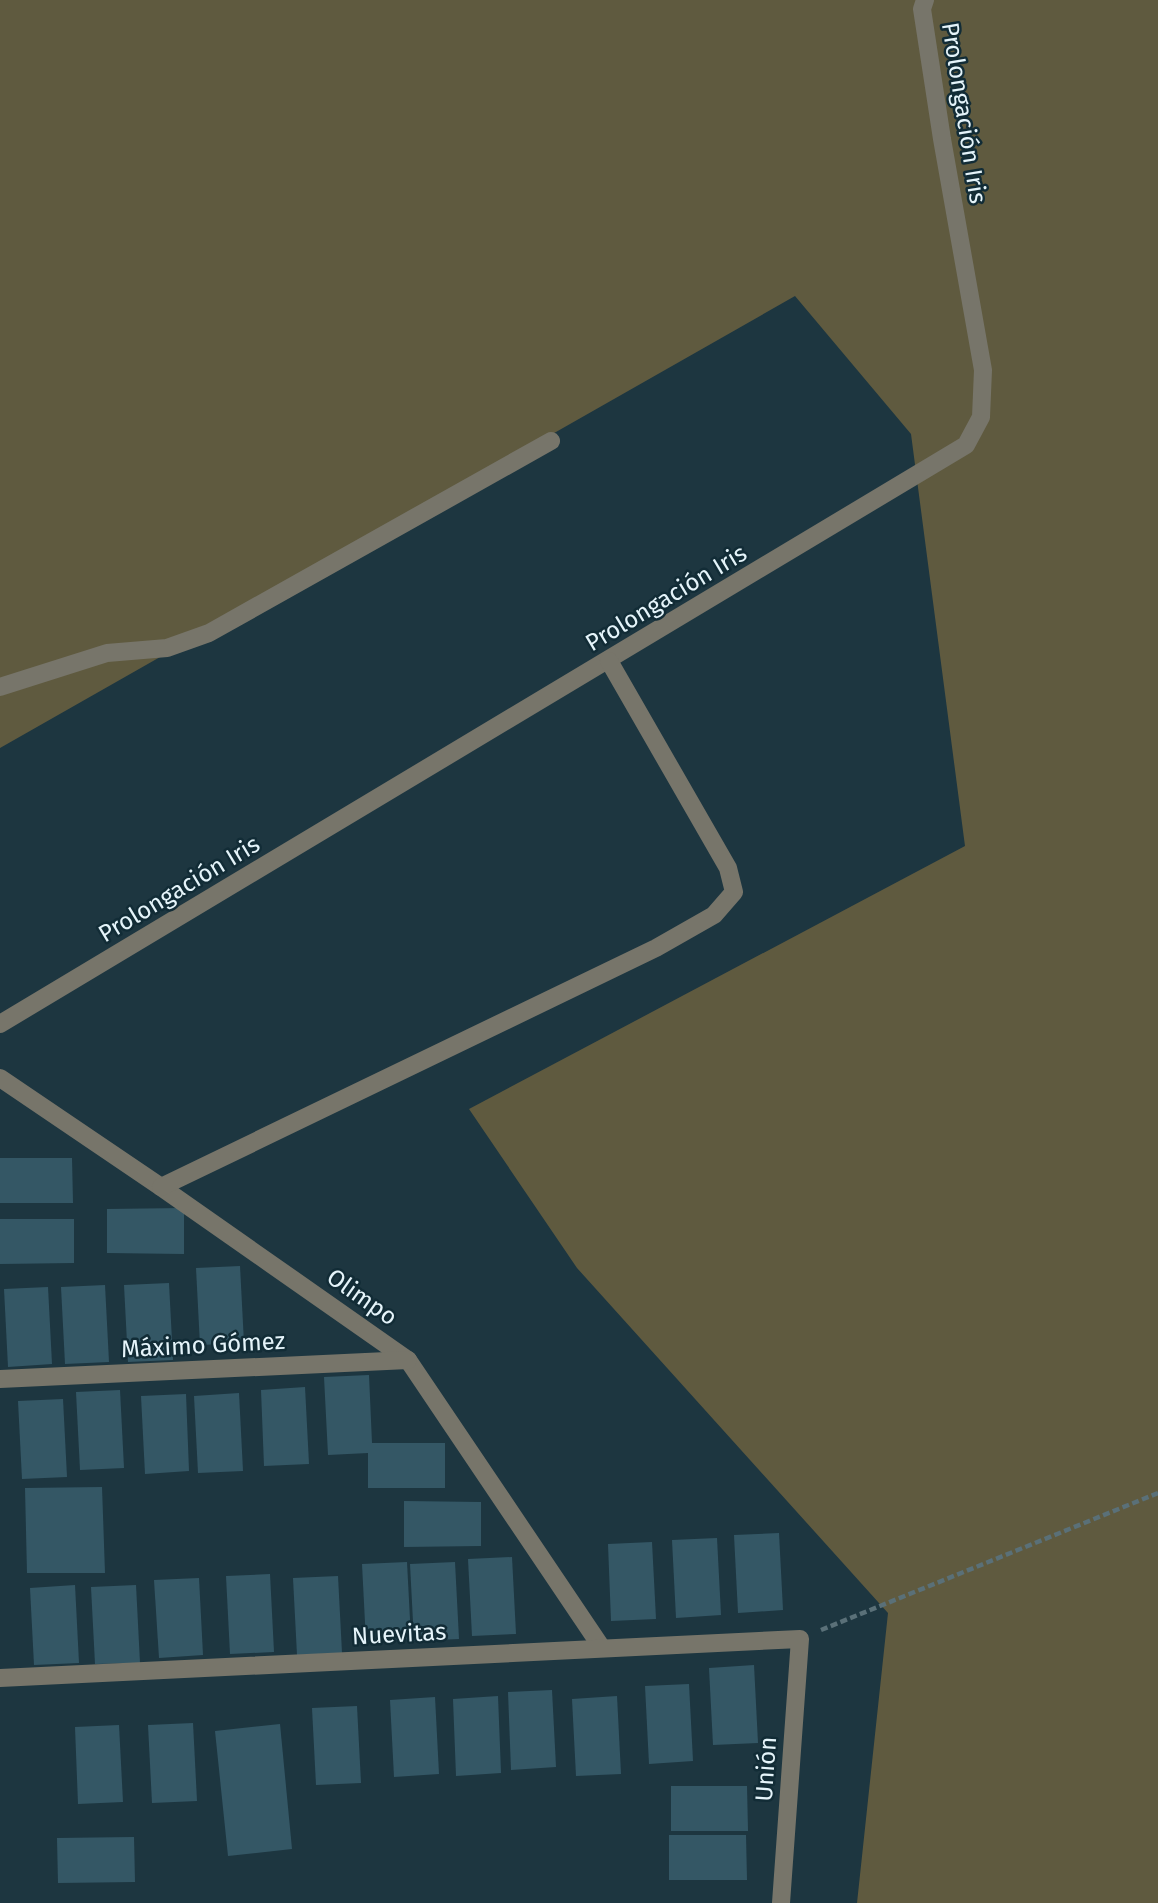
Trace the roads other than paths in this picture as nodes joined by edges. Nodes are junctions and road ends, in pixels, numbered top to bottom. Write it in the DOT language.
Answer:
graph roads {
  1 [pos="925,0"];
  2 [pos="551,441"];
  3 [pos="609,661"];
  4 [pos="0,687"];
  5 [pos="0,1024"];
  6 [pos="0,1078"];
  7 [pos="161,1186"];
  8 [pos="408,1360"];
  9 [pos="0,1380"];
  10 [pos="800,1639"];
  11 [pos="602,1648"];
  12 [pos="0,1678"];
  13 [pos="781,1903"];
  1 -- 3 [label="street, Prolongación Iris"];
  2 -- 4 [label="street"];
  3 -- 5 [label="street, Prolongación Iris"];
  3 -- 7 [label="street"];
  6 -- 7 [label="street, Olimpo"];
  7 -- 8 [label="street, Olimpo"];
  8 -- 9 [label="street, Máximo Gómez"];
  8 -- 11 [label="street, Olimpo"];
  10 -- 11 [label="street, Nuevitas"];
  10 -- 13 [label="street, Unión"];
  11 -- 12 [label="street, Nuevitas"];
}
